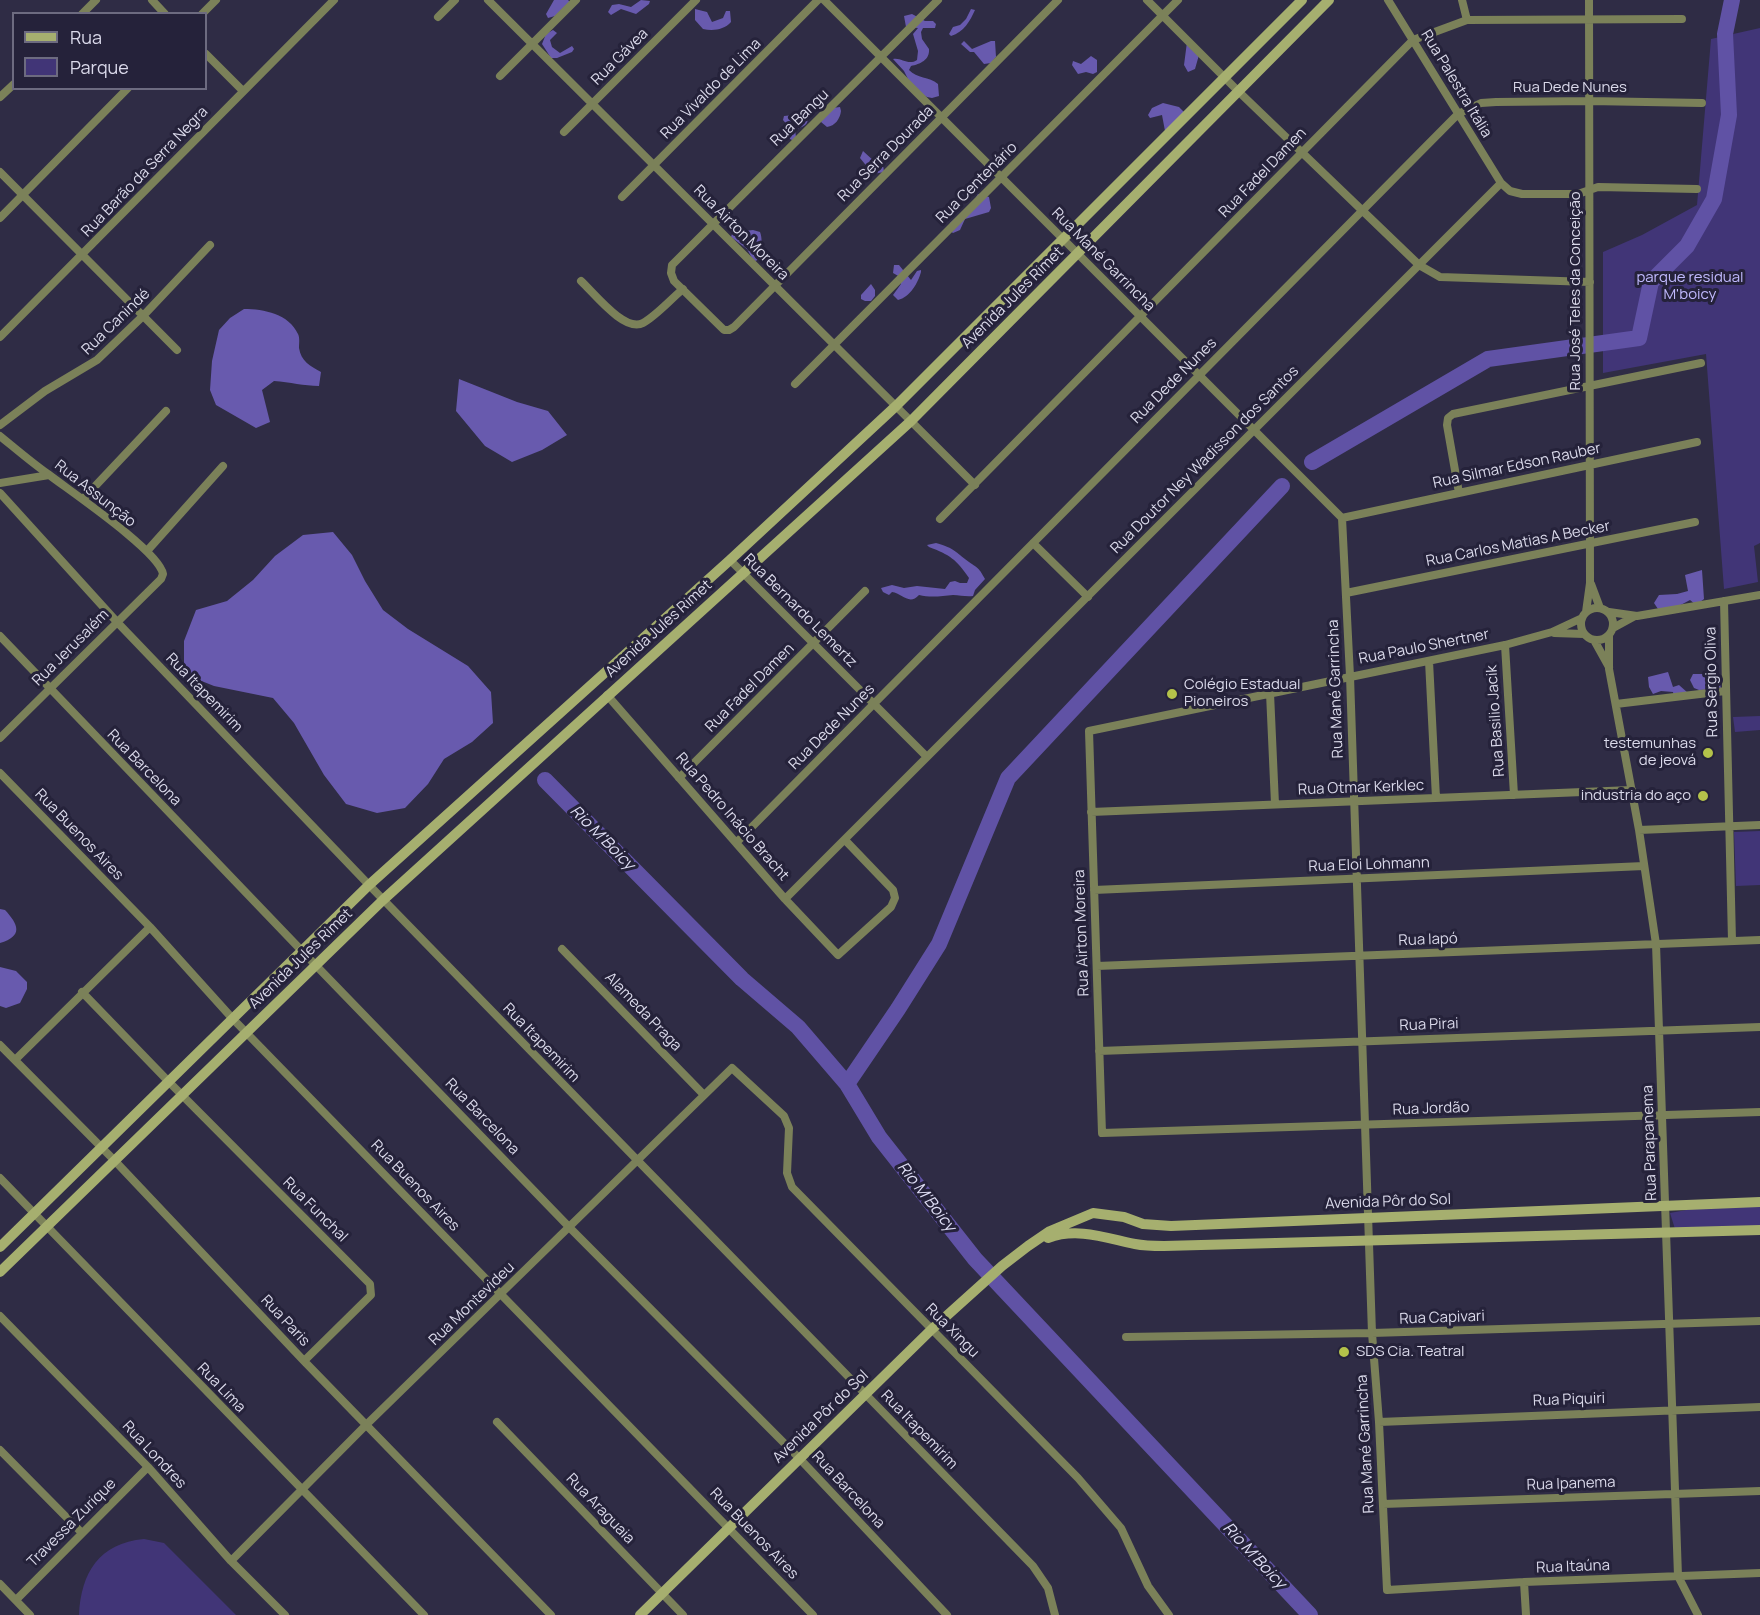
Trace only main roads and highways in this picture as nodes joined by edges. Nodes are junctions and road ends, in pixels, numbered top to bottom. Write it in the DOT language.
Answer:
graph roads {
  1 [pos="1302,0"];
  2 [pos="1329,0"];
  3 [pos="1760,1202"];
  4 [pos="1093,1213"];
  5 [pos="1143,1224"];
  6 [pos="1760,1230"];
  7 [pos="1098,1236"];
  8 [pos="1139,1245"];
  9 [pos="1028,1246"];
  10 [pos="0,1247"];
  11 [pos="0,1272"];
  12 [pos="640,1615"];
  1 -- 10 [label="main road, Avenida Jules Rimet"];
  2 -- 11 [label="main road, Avenida Jules Rimet"];
  3 -- 5 [label="main road, Avenida Pôr do Sol"];
  4 -- 5 [label="main road, Avenida Pôr do Sol"];
  4 -- 7 [label="main road"];
  4 -- 9 [label="main road, Avenida Pôr do Sol"];
  5 -- 8 [label="main road"];
  6 -- 8 [label="main road, Avenida Pôr do Sol"];
  7 -- 8 [label="main road, Avenida Pôr do Sol"];
  7 -- 9 [label="main road, Avenida Pôr do Sol"];
  9 -- 12 [label="main road, Avenida Pôr do Sol"];
}
